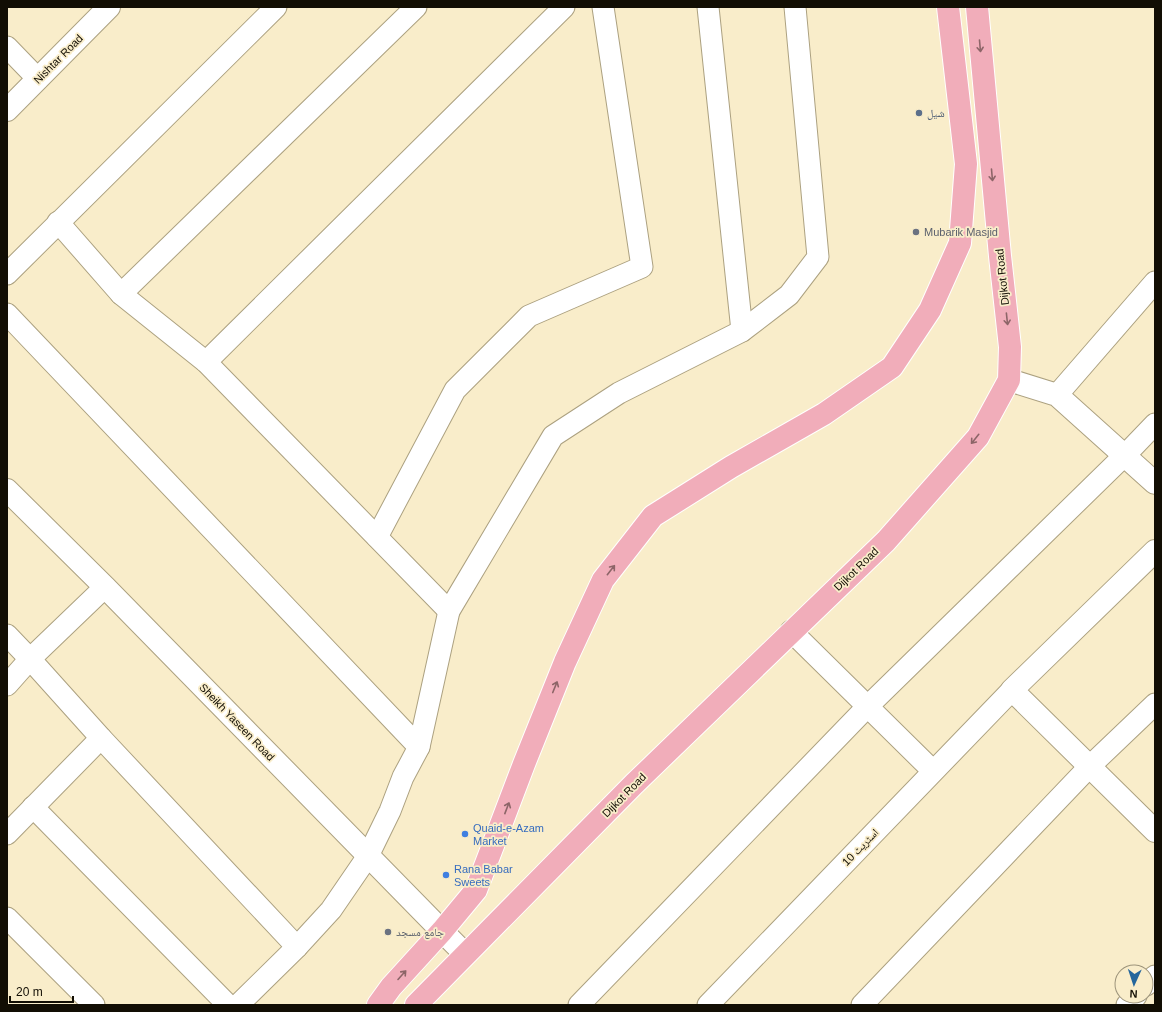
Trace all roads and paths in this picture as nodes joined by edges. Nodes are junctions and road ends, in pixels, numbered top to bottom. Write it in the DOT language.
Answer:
graph roads {
  1 [pos="109,7"];
  2 [pos="276,7"];
  3 [pos="416,7"];
  4 [pos="564,7"];
  5 [pos="603,7"];
  6 [pos="708,7"];
  7 [pos="795,7"];
  8 [pos="948,7"];
  9 [pos="977,7"];
  10 [pos="7,47"];
  11 [pos="38,79"];
  12 [pos="7,110"];
  13 [pos="58,222"];
  14 [pos="7,274"];
  15 [pos="1155,282"];
  16 [pos="121,294"];
  17 [pos="7,314"];
  18 [pos="742,331"];
  19 [pos="206,362"];
  20 [pos="1009,380"];
  21 [pos="1057,395"];
  22 [pos="1155,424"];
  23 [pos="1125,456"];
  24 [pos="1155,483"];
  25 [pos="7,490"];
  26 [pos="377,537"];
  27 [pos="1155,551"];
  28 [pos="105,587"];
  29 [pos="449,611"];
  30 [pos="791,631"];
  31 [pos="7,635"];
  32 [pos="30,659"];
  33 [pos="7,685"];
  34 [pos="1012,690"];
  35 [pos="1155,704"];
  36 [pos="867,707"];
  37 [pos="101,738"];
  38 [pos="419,747"];
  39 [pos="1090,766"];
  40 [pos="932,772"];
  41 [pos="33,807"];
  42 [pos="1155,831"];
  43 [pos="7,834"];
  44 [pos="368,856"];
  45 [pos="7,918"];
  46 [pos="442,932"];
  47 [pos="297,947"];
  48 [pos="465,954"];
  49 [pos="94,1005"];
  50 [pos="228,1005"];
  51 [pos="238,1005"];
  52 [pos="378,1005"];
  53 [pos="416,1005"];
  54 [pos="579,1005"];
  55 [pos="708,1005"];
  56 [pos="862,1005"];
  1 -- 11 [label="street, Nishtar Road"];
  2 -- 13 [label="street"];
  3 -- 16 [label="street"];
  4 -- 19 [label="street"];
  5 -- 26 [label="street"];
  6 -- 18 [label="street"];
  7 -- 18 [label="street"];
  46 -- 8 [label="main road, one-way"];
  9 -- 20 [label="main road, Dijkot Road, one-way"];
  10 -- 11 [label="street"];
  11 -- 12 [label="street, Nishtar Road"];
  13 -- 14 [label="street"];
  13 -- 16 [label="street"];
  15 -- 21 [label="street"];
  16 -- 19 [label="street"];
  17 -- 38 [label="street"];
  18 -- 29 [label="street"];
  19 -- 26 [label="street"];
  20 -- 21 [label="street"];
  20 -- 30 [label="main road, Dijkot Road, one-way"];
  21 -- 23 [label="street"];
  22 -- 23 [label="street"];
  23 -- 24 [label="street"];
  23 -- 36 [label="street"];
  25 -- 28 [label="street, Sheikh Yaseen Road"];
  26 -- 29 [label="street"];
  27 -- 34 [label="street"];
  28 -- 32 [label="street"];
  28 -- 44 [label="street, Sheikh Yaseen Road"];
  29 -- 38 [label="street"];
  30 -- 36 [label="street"];
  30 -- 48 [label="main road, Dijkot Road"];
  31 -- 32 [label="street"];
  32 -- 33 [label="street"];
  32 -- 37 [label="street"];
  34 -- 39 [label="street"];
  34 -- 40 [label="street, اسٹریٹ 10"];
  35 -- 39 [label="street"];
  36 -- 40 [label="street"];
  36 -- 54 [label="street"];
  37 -- 41 [label="street"];
  37 -- 47 [label="street"];
  38 -- 44 [label="street"];
  39 -- 42 [label="street"];
  39 -- 56 [label="street"];
  40 -- 55 [label="street, اسٹریٹ 10"];
  41 -- 43 [label="street"];
  41 -- 50 [label="street"];
  44 -- 46 [label="street, Sheikh Yaseen Road"];
  44 -- 47 [label="street"];
  45 -- 49 [label="street"];
  46 -- 48 [label="street, Sheikh Yaseen Road"];
  52 -- 46 [label="main road, one-way"];
  47 -- 51 [label="street"];
  48 -- 53 [label="main road, Dijkot Road"];
}
